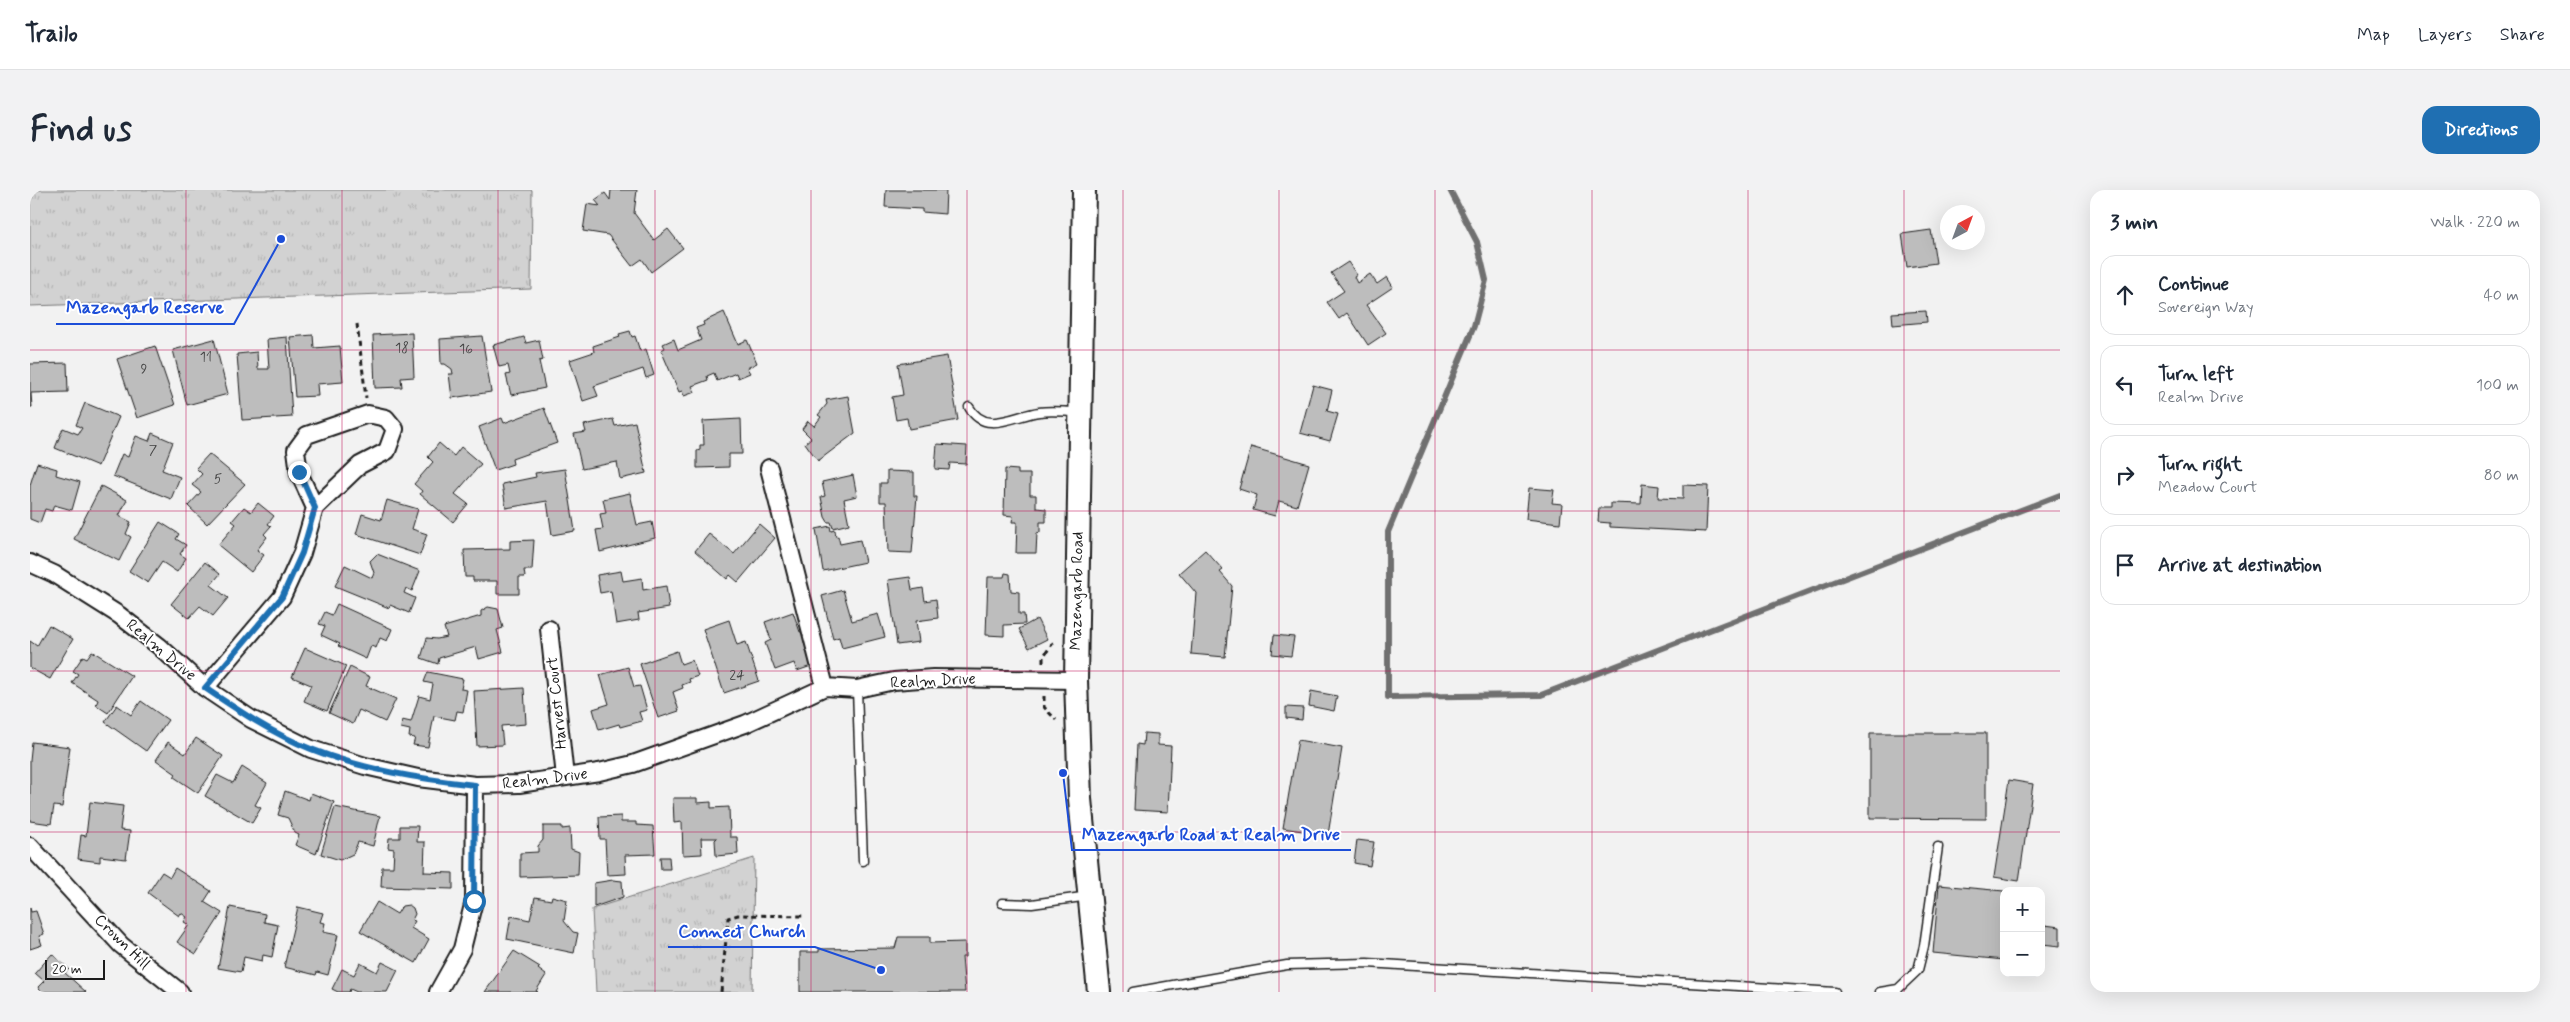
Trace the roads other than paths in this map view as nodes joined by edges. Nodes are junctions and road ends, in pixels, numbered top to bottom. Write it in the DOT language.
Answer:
graph roads {
  1 [pos="1084,190"];
  2 [pos="969,407"];
  3 [pos="1079,412"];
  4 [pos="768,468"];
  5 [pos="315,508"];
  6 [pos="30,563"];
  7 [pos="549,629"];
  8 [pos="1076,680"];
  9 [pos="824,686"];
  10 [pos="205,688"];
  11 [pos="857,689"];
  12 [pos="565,777"];
  13 [pos="475,785"];
  14 [pos="30,846"];
  15 [pos="1938,848"];
  16 [pos="863,862"];
  17 [pos="1091,896"];
  18 [pos="1002,903"];
  19 [pos="180,992"];
  20 [pos="438,992"];
  21 [pos="1099,992"];
  22 [pos="1133,992"];
  23 [pos="1835,992"];
  24 [pos="1880,992"];
  1 -- 3 [label="main road, Mazengarb Road"];
  2 -- 3 [label="lane"];
  3 -- 8 [label="main road, Mazengarb Road"];
  4 -- 9 [label="street"];
  5 -- 5 [label="street"];
  5 -- 10 [label="street"];
  6 -- 10 [label="street, Realm Drive"];
  7 -- 12 [label="street, Harvest Court"];
  8 -- 11 [label="street, Realm Drive"];
  8 -- 17 [label="main road, Mazengarb Road"];
  9 -- 11 [label="street, Realm Drive"];
  9 -- 12 [label="street, Realm Drive"];
  10 -- 13 [label="street, Realm Drive"];
  11 -- 16 [label="lane"];
  12 -- 13 [label="street, Realm Drive"];
  13 -- 20 [label="street"];
  14 -- 19 [label="street, Crown Hill"];
  15 -- 24 [label="lane"];
  17 -- 18 [label="lane"];
  17 -- 21 [label="main road, Mazengarb Road"];
  22 -- 23 [label="lane"];
}
